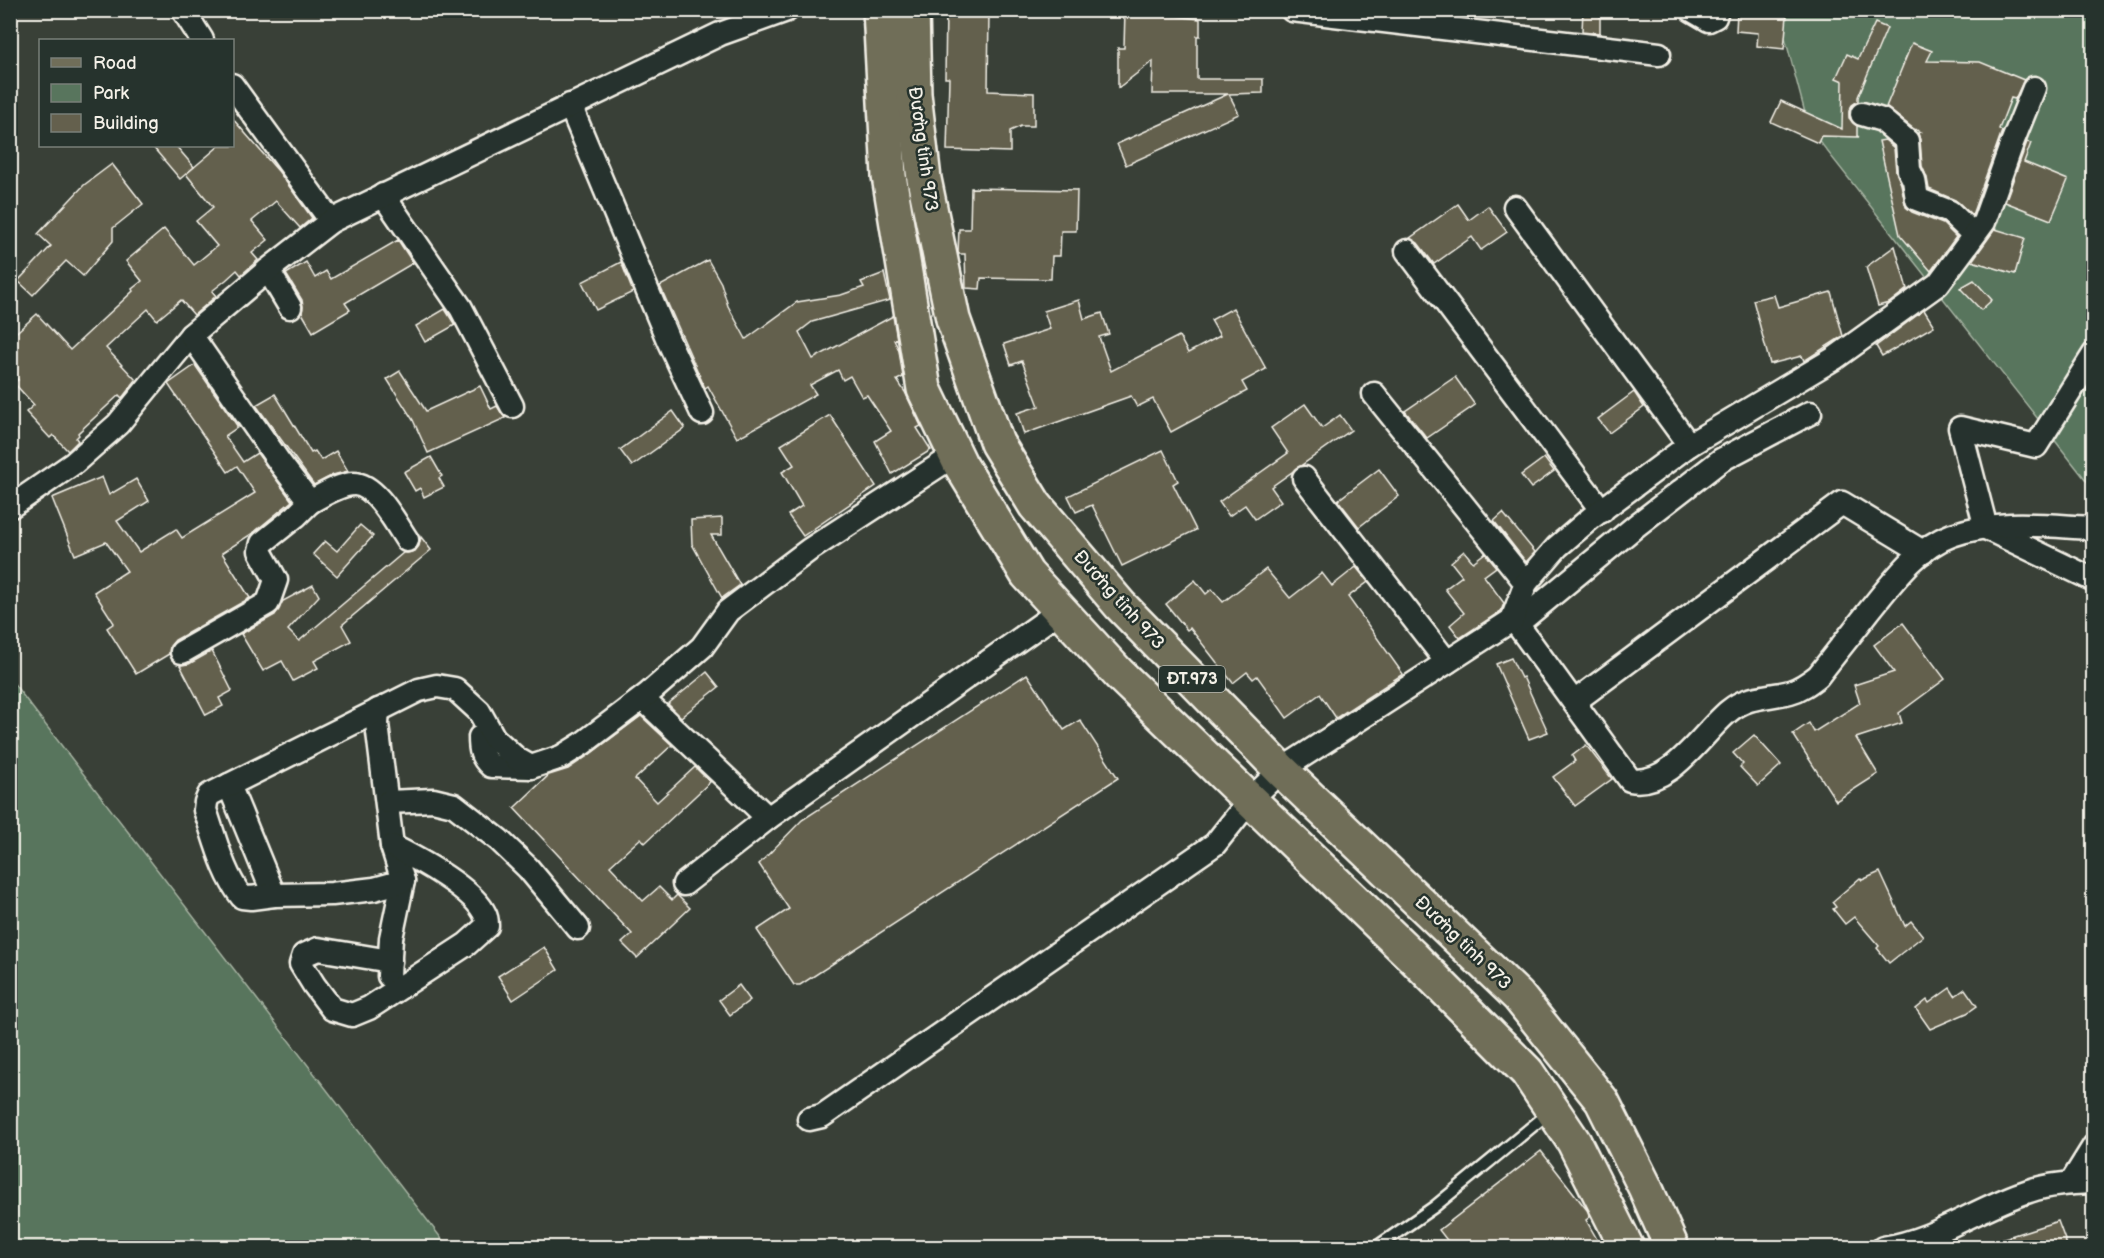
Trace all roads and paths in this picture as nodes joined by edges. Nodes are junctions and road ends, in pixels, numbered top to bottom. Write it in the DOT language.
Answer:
graph roads {
  1 [pos="183,10"];
  2 [pos="787,10"];
  3 [pos="1292,10"];
  4 [pos="1692,10"];
  5 [pos="1717,10"];
  6 [pos="880,18"];
  7 [pos="912,18"];
  8 [pos="201,39"];
  9 [pos="1659,54"];
  10 [pos="234,88"];
  11 [pos="2034,88"];
  12 [pos="570,105"];
  13 [pos="1862,114"];
  14 [pos="383,195"];
  15 [pos="1515,207"];
  16 [pos="331,220"];
  17 [pos="1974,235"];
  18 [pos="1407,251"];
  19 [pos="268,270"];
  20 [pos="290,307"];
  21 [pos="191,335"];
  22 [pos="2094,354"];
  23 [pos="1374,394"];
  24 [pos="512,406"];
  25 [pos="702,412"];
  26 [pos="1810,413"];
  27 [pos="1689,445"];
  28 [pos="955,455"];
  29 [pos="1304,478"];
  30 [pos="310,501"];
  31 [pos="10,507"];
  32 [pos="1602,511"];
  33 [pos="1986,528"];
  34 [pos="2094,528"];
  35 [pos="408,540"];
  36 [pos="1923,552"];
  37 [pos="2094,580"];
  38 [pos="1526,583"];
  39 [pos="1061,610"];
  40 [pos="1514,622"];
  41 [pos="182,652"];
  42 [pos="1447,662"];
  43 [pos="646,702"];
  44 [pos="1574,702"];
  45 [pos="378,710"];
  46 [pos="1281,770"];
  47 [pos="229,785"];
  48 [pos="1250,800"];
  49 [pos="388,802"];
  50 [pos="768,818"];
  51 [pos="392,846"];
  52 [pos="404,881"];
  53 [pos="684,884"];
  54 [pos="274,895"];
  55 [pos="578,928"];
  56 [pos="390,961"];
  57 [pos="388,995"];
  58 [pos="1552,1110"];
  59 [pos="809,1119"];
  60 [pos="2094,1146"];
  61 [pos="2083,1183"];
  62 [pos="1375,1248"];
  63 [pos="1627,1248"];
  64 [pos="1672,1248"];
  65 [pos="1883,1248"];
  1 -- 8 [label="street"];
  2 -- 12 [label="street"];
  3 -- 9 [label="street"];
  4 -- 5 [label="street"];
  6 -- 7 [label="main road"];
  6 -- 28 [label="main road, Đường tỉnh 973 / ĐT.973"];
  7 -- 46 [label="main road, Đường tỉnh 973 / ĐT.973"];
  10 -- 16 [label="street"];
  11 -- 17 [label="street"];
  12 -- 14 [label="street"];
  12 -- 25 [label="street"];
  13 -- 17 [label="street"];
  14 -- 16 [label="street"];
  14 -- 24 [label="street"];
  15 -- 27 [label="street"];
  16 -- 19 [label="street"];
  17 -- 27 [label="street"];
  18 -- 32 [label="street"];
  19 -- 20 [label="street"];
  19 -- 21 [label="street"];
  21 -- 30 [label="street"];
  21 -- 31 [label="street"];
  22 -- 33 [label="street"];
  23 -- 38 [label="street"];
  26 -- 40 [label="street"];
  27 -- 32 [label="street"];
  28 -- 39 [label="main road, Đường tỉnh 973 / ĐT.973"];
  28 -- 45 [label="street"];
  29 -- 42 [label="street"];
  30 -- 35 [label="street"];
  30 -- 41 [label="street"];
  32 -- 38 [label="street"];
  33 -- 34 [label="street"];
  33 -- 36 [label="street"];
  33 -- 37 [label="street"];
  36 -- 44 [label="street"];
  36 -- 44 [label="street"];
  38 -- 40 [label="street"];
  39 -- 48 [label="main road, Đường tỉnh 973 / ĐT.973"];
  39 -- 50 [label="street"];
  40 -- 42 [label="street"];
  40 -- 44 [label="street"];
  42 -- 46 [label="street"];
  43 -- 50 [label="street"];
  45 -- 47 [label="street"];
  45 -- 49 [label="street"];
  46 -- 48 [label="street"];
  46 -- 64 [label="main road, Đường tỉnh 973 / ĐT.973"];
  47 -- 54 [label="street"];
  47 -- 54 [label="street"];
  48 -- 58 [label="main road, Đường tỉnh 973 / ĐT.973"];
  48 -- 59 [label="street"];
  49 -- 51 [label="street"];
  49 -- 55 [label="street"];
  50 -- 53 [label="street"];
  51 -- 52 [label="street"];
  51 -- 57 [label="street"];
  52 -- 54 [label="street"];
  52 -- 56 [label="street"];
  56 -- 57 [label="street"];
  56 -- 57 [label="street"];
  58 -- 62 [label="lane"];
  58 -- 63 [label="main road, Đường tỉnh 973 / ĐT.973"];
  60 -- 61 [label="street"];
  61 -- 65 [label="street"];
}
